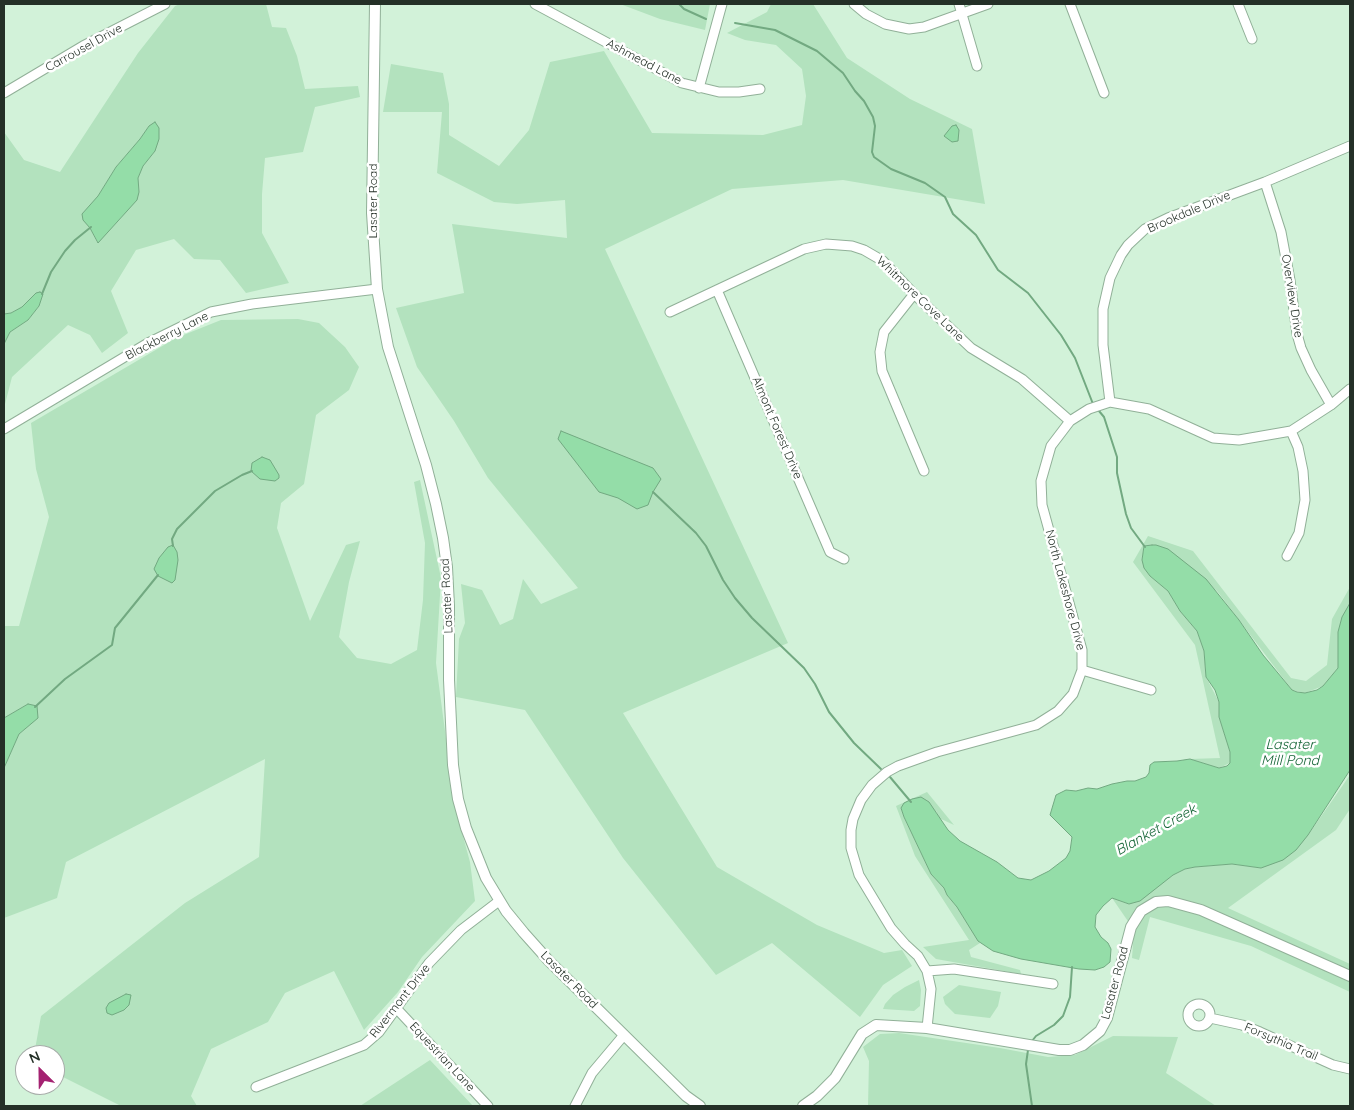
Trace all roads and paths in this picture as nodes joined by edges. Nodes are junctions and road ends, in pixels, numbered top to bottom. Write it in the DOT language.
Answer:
graph roads {
  1 [pos="165,4"];
  2 [pos="375,4"];
  3 [pos="536,4"];
  4 [pos="722,4"];
  5 [pos="854,4"];
  6 [pos="959,4"];
  7 [pos="988,4"];
  8 [pos="1070,4"];
  9 [pos="1238,4"];
  10 [pos="962,14"];
  11 [pos="1252,39"];
  12 [pos="977,66"];
  13 [pos="699,88"];
  14 [pos="760,89"];
  15 [pos="4,93"];
  16 [pos="1104,93"];
  17 [pos="1350,146"];
  18 [pos="1265,182"];
  19 [pos="377,289"];
  20 [pos="717,290"];
  21 [pos="914,294"];
  22 [pos="670,312"];
  23 [pos="1350,389"];
  24 [pos="1110,402"];
  25 [pos="1331,405"];
  26 [pos="1070,421"];
  27 [pos="4,429"];
  28 [pos="1291,432"];
  29 [pos="924,471"];
  30 [pos="1287,556"];
  31 [pos="844,560"];
  32 [pos="1082,670"];
  33 [pos="1151,690"];
  34 [pos="499,901"];
  35 [pos="927,971"];
  36 [pos="1350,976"];
  37 [pos="1053,984"];
  38 [pos="396,1008"];
  39 [pos="1210,1018"];
  40 [pos="927,1028"];
  41 [pos="624,1035"];
  42 [pos="1350,1070"];
  43 [pos="256,1087"];
  44 [pos="488,1106"];
  45 [pos="575,1106"];
  46 [pos="700,1106"];
  47 [pos="803,1106"];
  1 -- 15 [label="street, Carrousel Drive"];
  2 -- 19 [label="street, Lasater Road"];
  3 -- 13 [label="street, Ashmead Lane"];
  4 -- 13 [label="street"];
  5 -- 10 [label="street"];
  6 -- 10 [label="street"];
  7 -- 10 [label="street"];
  8 -- 16 [label="street"];
  9 -- 11 [label="street"];
  10 -- 12 [label="street"];
  13 -- 14 [label="street, Ashmead Lane"];
  17 -- 18 [label="street, Brookdale Drive"];
  18 -- 24 [label="street, Brookdale Drive"];
  18 -- 25 [label="street, Overview Drive"];
  19 -- 27 [label="street, Blackberry Lane"];
  19 -- 34 [label="street, Lasater Road"];
  20 -- 21 [label="street, Whitmore Cove Lane"];
  20 -- 22 [label="street, Whitmore Cove Lane"];
  20 -- 31 [label="street, Almont Forest Drive"];
  21 -- 26 [label="street, Whitmore Cove Lane"];
  21 -- 29 [label="street"];
  23 -- 25 [label="street"];
  24 -- 26 [label="street, North Lakeshore Drive"];
  24 -- 28 [label="street"];
  25 -- 28 [label="street"];
  26 -- 32 [label="street, North Lakeshore Drive"];
  28 -- 30 [label="street"];
  32 -- 33 [label="street"];
  32 -- 35 [label="street, North Lakeshore Drive"];
  34 -- 38 [label="street, Rivermont Drive"];
  34 -- 41 [label="street, Lasater Road"];
  35 -- 37 [label="street"];
  35 -- 40 [label="street, North Lakeshore Drive"];
  36 -- 40 [label="street, Lasater Road"];
  38 -- 43 [label="street, Rivermont Drive"];
  38 -- 44 [label="street, Equestrian Lane"];
  39 -- 42 [label="street, Forsythia Trail"];
  40 -- 47 [label="street, Lasater Road"];
  41 -- 45 [label="street"];
  41 -- 46 [label="street, Lasater Road"];
}
